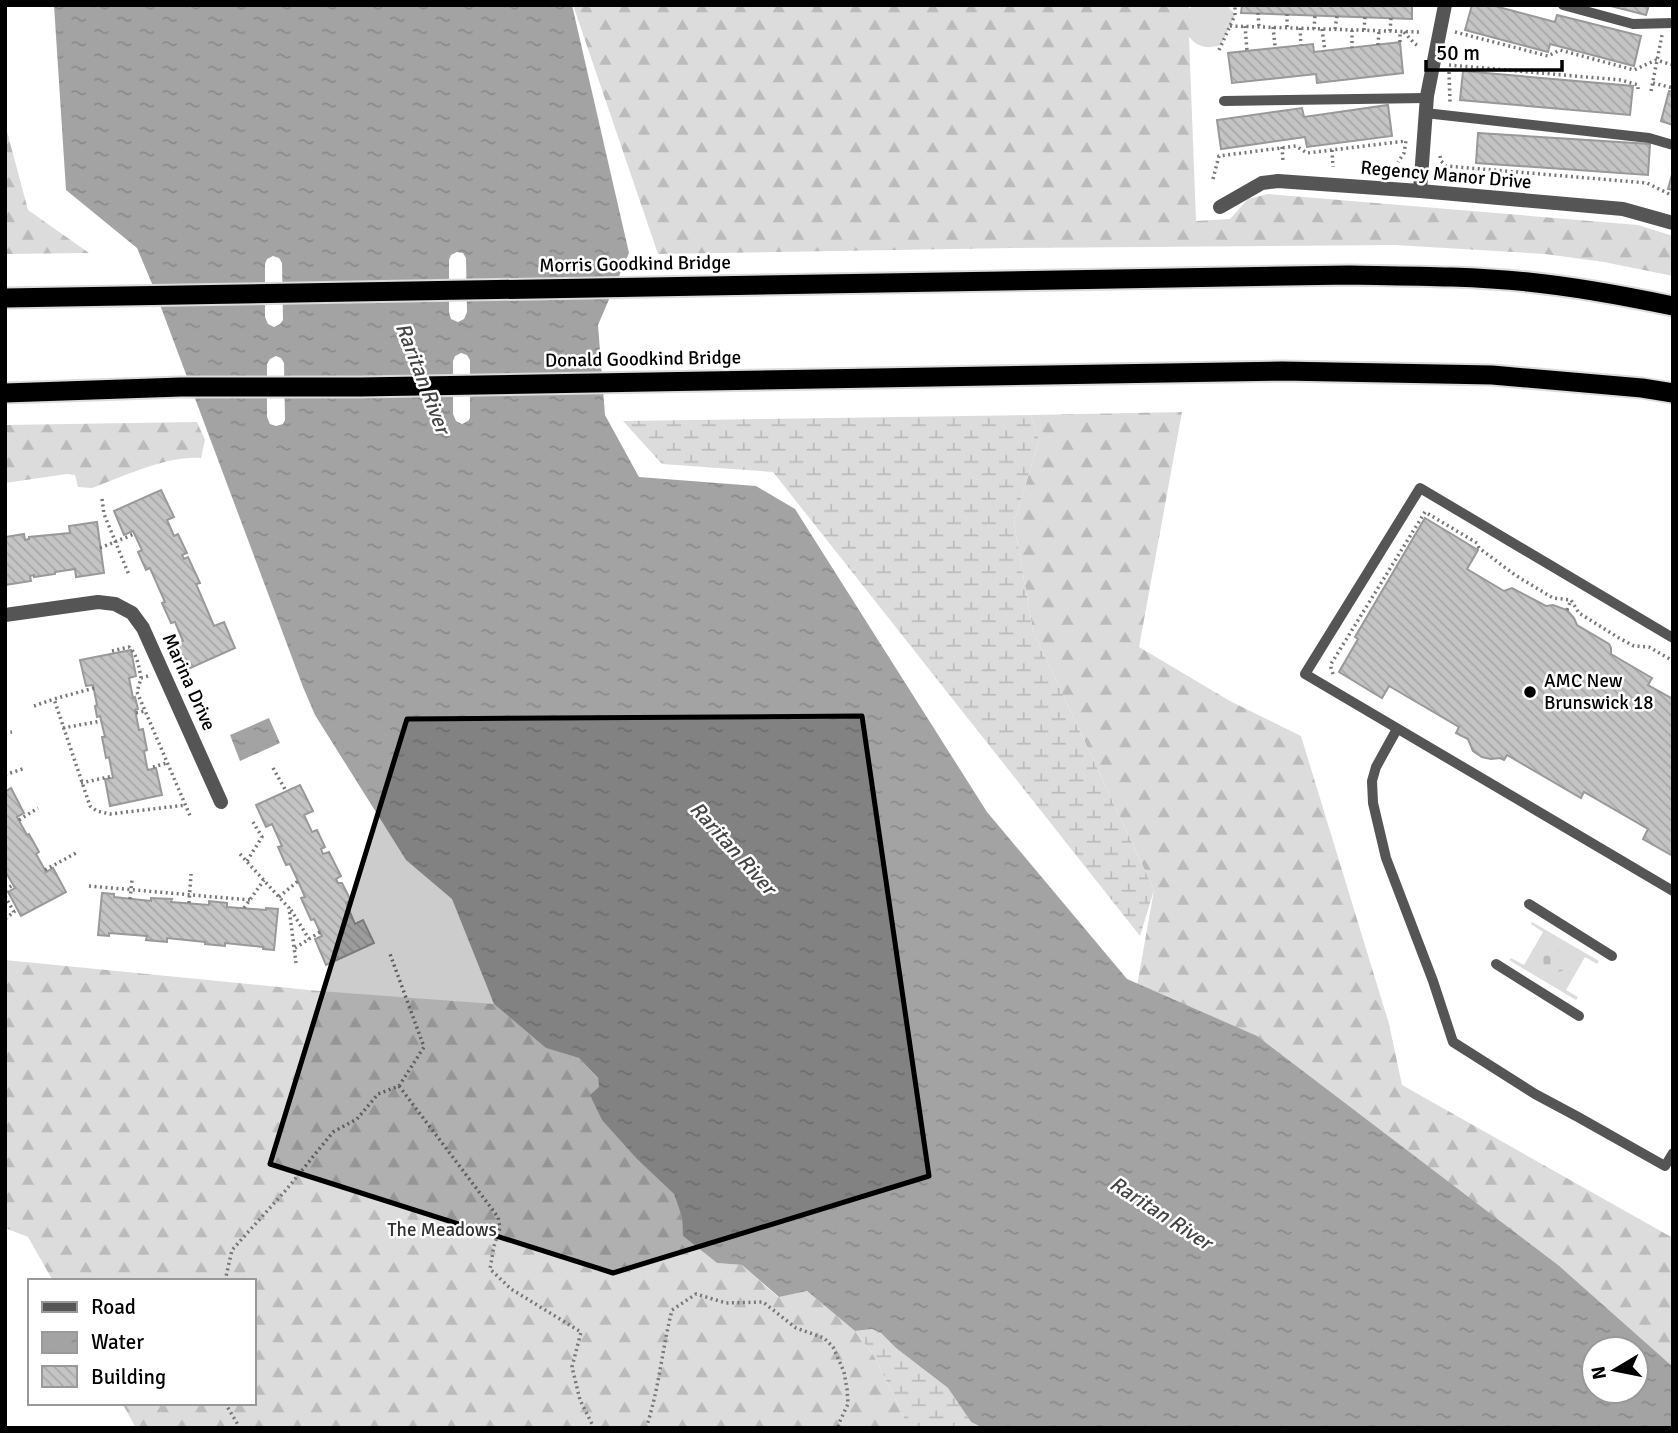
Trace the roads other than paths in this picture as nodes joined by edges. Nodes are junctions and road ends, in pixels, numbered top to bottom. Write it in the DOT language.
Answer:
graph roads {
  1 [pos="1445,5"];
  2 [pos="1563,5"];
  3 [pos="1673,23"];
  4 [pos="1224,101"];
  5 [pos="1426,106"];
  6 [pos="1673,145"];
  7 [pos="1420,191"];
  8 [pos="1220,207"];
  9 [pos="1673,223"];
  10 [pos="5,298"];
  11 [pos="1673,306"];
  12 [pos="5,393"];
  13 [pos="1673,393"];
  14 [pos="5,615"];
  15 [pos="1673,638"];
  16 [pos="1398,729"];
  17 [pos="221,802"];
  18 [pos="1673,891"];
  19 [pos="1529,905"];
  20 [pos="1612,956"];
  21 [pos="1496,964"];
  22 [pos="1579,1016"];
  23 [pos="1673,1153"];
  1 -- 5 [label="street"];
  2 -- 3 [label="lane"];
  4 -- 5 [label="lane"];
  5 -- 6 [label="lane"];
  5 -- 7 [label="street"];
  7 -- 8 [label="street, Regency Manor Drive"];
  7 -- 9 [label="street, Regency Manor Drive"];
  10 -- 11 [label="highway, Morris Goodkind Bridge"];
  12 -- 13 [label="highway, Donald Goodkind Bridge"];
  14 -- 17 [label="street, Marina Drive"];
  15 -- 16 [label="lane"];
  16 -- 18 [label="lane"];
  16 -- 23 [label="lane"];
  19 -- 20 [label="lane"];
  21 -- 22 [label="lane"];
}
